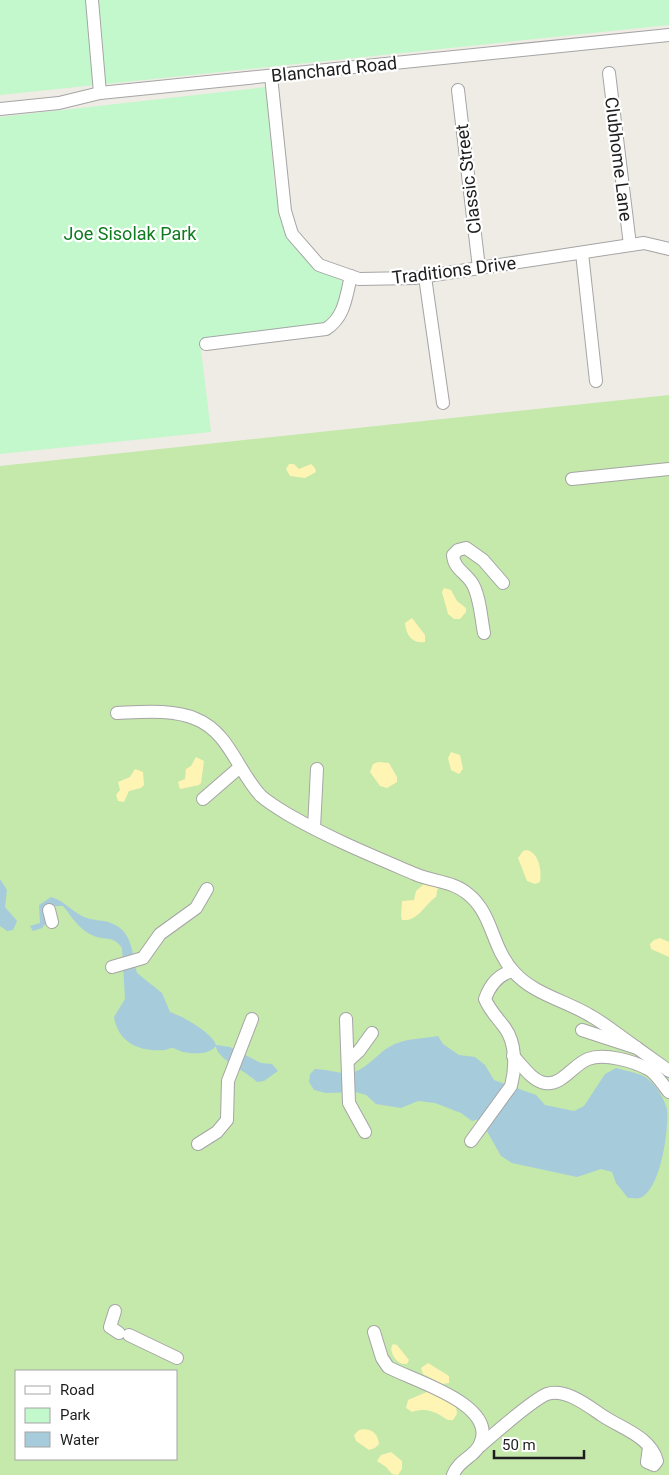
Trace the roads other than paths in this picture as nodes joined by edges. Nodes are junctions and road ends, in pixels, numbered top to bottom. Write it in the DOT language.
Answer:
graph roads {
  1 [pos="92,0"];
  2 [pos="669,35"];
  3 [pos="609,73"];
  4 [pos="271,76"];
  5 [pos="458,90"];
  6 [pos="100,93"];
  7 [pos="0,109"];
  8 [pos="630,245"];
  9 [pos="669,249"];
  10 [pos="582,252"];
  11 [pos="479,268"];
  12 [pos="351,276"];
  13 [pos="425,277"];
  14 [pos="206,344"];
  15 [pos="596,381"];
  16 [pos="442,403"];
  17 [pos="669,469"];
  18 [pos="572,480"];
  19 [pos="503,584"];
  20 [pos="484,633"];
  21 [pos="117,713"];
  22 [pos="240,767"];
  23 [pos="317,769"];
  24 [pos="203,799"];
  25 [pos="314,828"];
  26 [pos="207,889"];
  27 [pos="116,966"];
  28 [pos="513,971"];
  29 [pos="252,1019"];
  30 [pos="346,1019"];
  31 [pos="582,1030"];
  32 [pos="372,1033"];
  33 [pos="637,1048"];
  34 [pos="513,1056"];
  35 [pos="348,1065"];
  36 [pos="669,1071"];
  37 [pos="669,1092"];
  38 [pos="364,1132"];
  39 [pos="471,1141"];
  40 [pos="198,1144"];
  41 [pos="115,1311"];
  42 [pos="374,1332"];
  43 [pos="177,1358"];
  44 [pos="481,1428"];
  45 [pos="497,1432"];
  46 [pos="480,1446"];
  47 [pos="649,1447"];
  48 [pos="453,1475"];
  1 -- 6 [label="street"];
  2 -- 4 [label="street, Blanchard Road"];
  3 -- 8 [label="street, Clubhome Lane"];
  4 -- 6 [label="street, Blanchard Road"];
  4 -- 12 [label="street, Traditions Drive"];
  5 -- 11 [label="street, Classic Street"];
  6 -- 7 [label="street, Blanchard Road"];
  8 -- 9 [label="street, Traditions Drive"];
  8 -- 10 [label="street, Traditions Drive"];
  10 -- 11 [label="street, Traditions Drive"];
  10 -- 15 [label="street"];
  11 -- 13 [label="street, Traditions Drive"];
  12 -- 13 [label="street, Traditions Drive"];
  12 -- 14 [label="street"];
  13 -- 16 [label="street"];
  17 -- 18 [label="street"];
  19 -- 20 [label="street"];
  21 -- 22 [label="street"];
  22 -- 24 [label="street"];
  22 -- 25 [label="street"];
  23 -- 25 [label="street"];
  25 -- 28 [label="street"];
  26 -- 27 [label="street"];
  28 -- 33 [label="street"];
  28 -- 34 [label="street"];
  29 -- 40 [label="street"];
  30 -- 35 [label="street"];
  31 -- 33 [label="street"];
  32 -- 35 [label="street"];
  33 -- 36 [label="street"];
  34 -- 37 [label="street"];
  34 -- 39 [label="street"];
  35 -- 38 [label="street"];
  41 -- 43 [label="street"];
  42 -- 44 [label="street"];
  44 -- 45 [label="street"];
  44 -- 46 [label="street"];
  45 -- 46 [label="street"];
  45 -- 47 [label="street"];
  46 -- 48 [label="street"];
}
